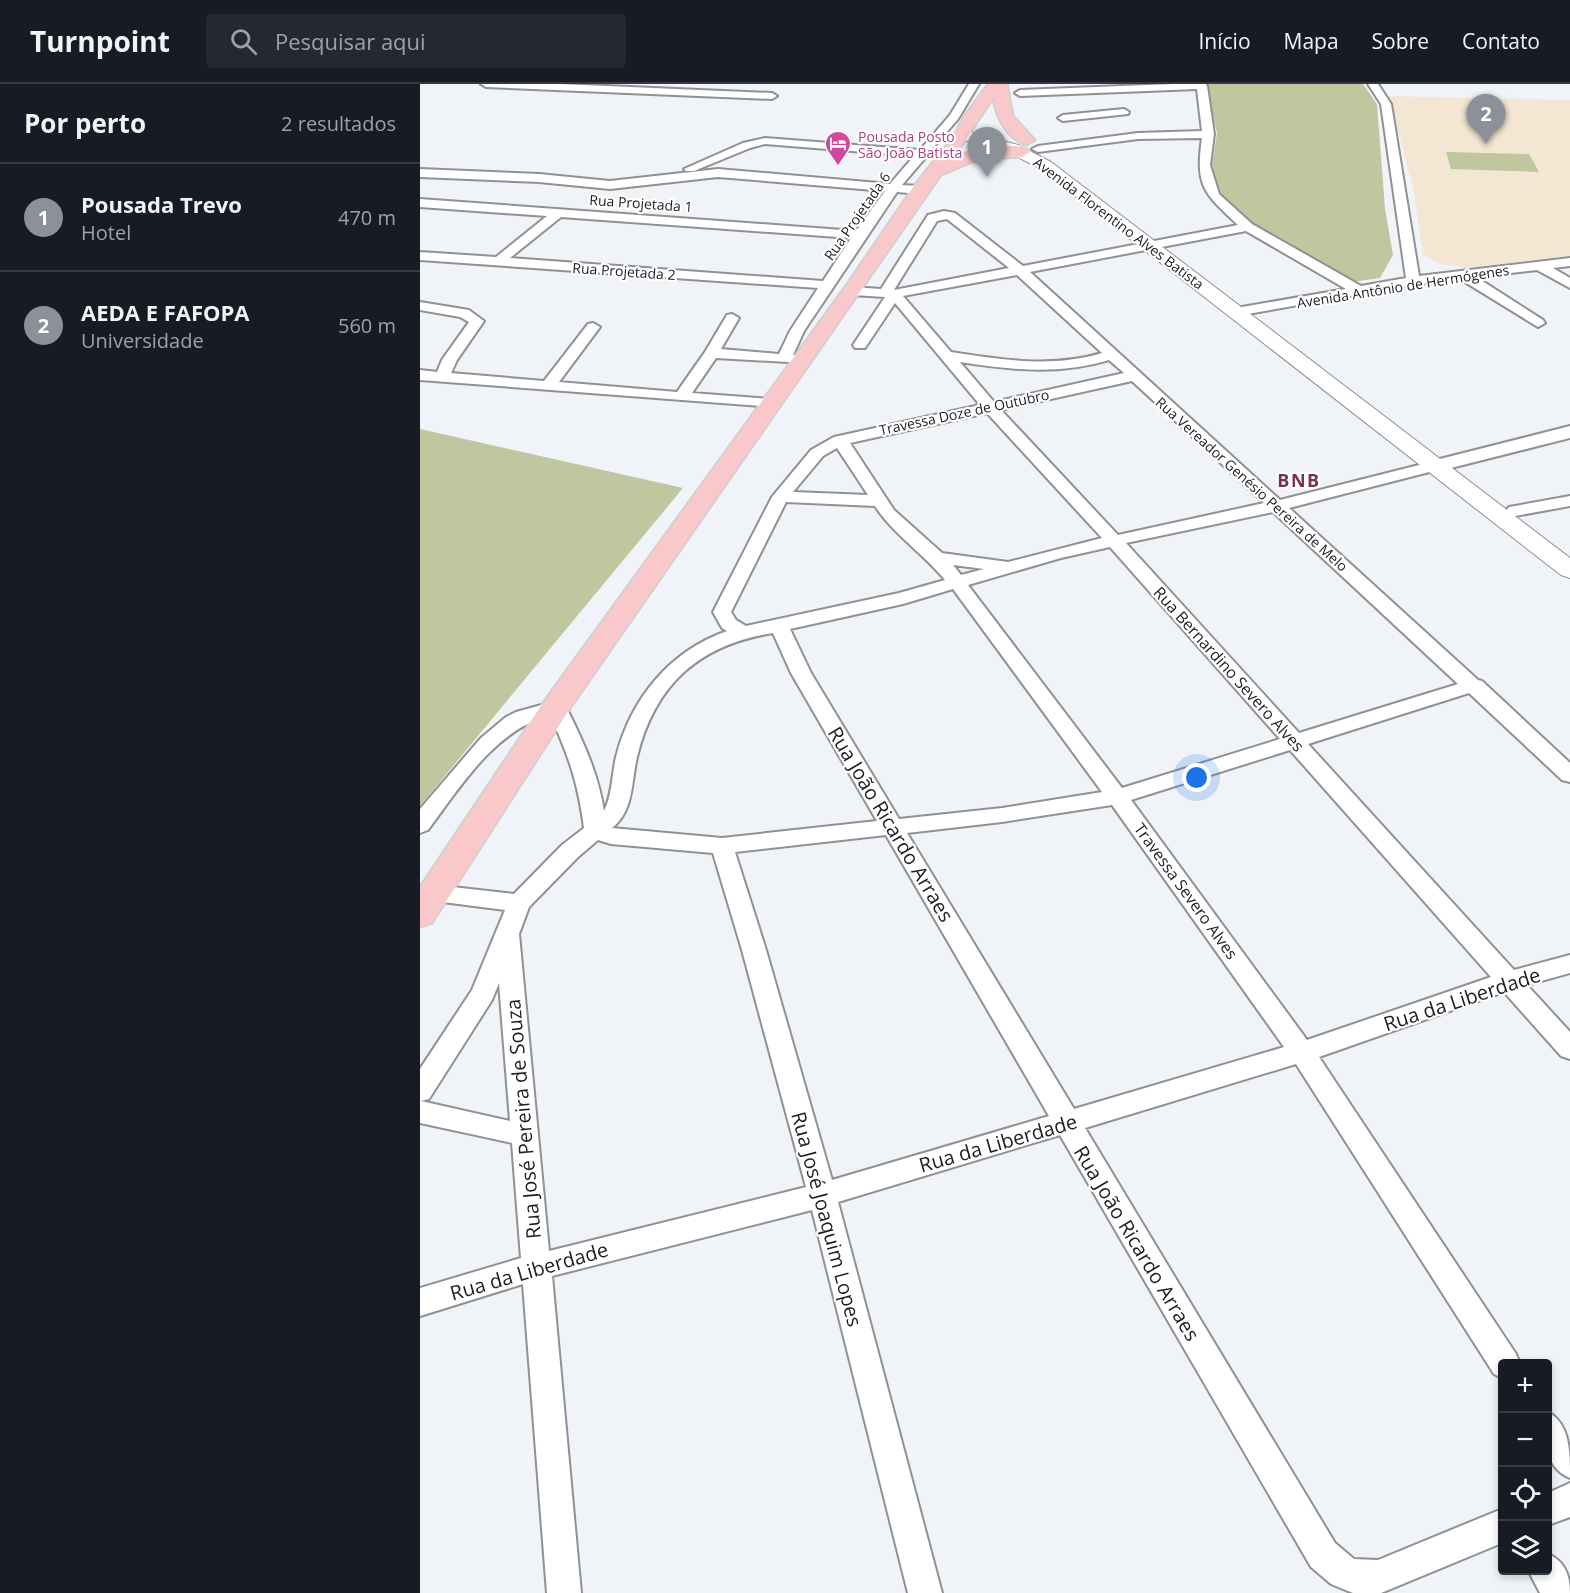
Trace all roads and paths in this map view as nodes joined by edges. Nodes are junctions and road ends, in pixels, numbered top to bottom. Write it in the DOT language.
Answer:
graph roads {
  1 [pos="486,84"];
  2 [pos="695,84"];
  3 [pos="974,84"];
  4 [pos="998,84"];
  5 [pos="1373,84"];
  6 [pos="1202,85"];
  7 [pos="1023,89"];
  8 [pos="1112,91"];
  9 [pos="687,93"];
  10 [pos="772,96"];
  11 [pos="1005,116"];
  12 [pos="1063,118"];
  13 [pos="1131,124"];
  14 [pos="1208,134"];
  15 [pos="963,135"];
  16 [pos="1038,154"];
  17 [pos="931,167"];
  18 [pos="420,173"];
  19 [pos="672,179"];
  20 [pos="894,187"];
  21 [pos="420,202"];
  22 [pos="559,212"];
  23 [pos="1248,227"];
  24 [pos="860,235"];
  25 [pos="1156,245"];
  26 [pos="420,256"];
  27 [pos="498,262"];
  28 [pos="1570,262"];
  29 [pos="1540,266"];
  30 [pos="1021,271"];
  31 [pos="1463,275"];
  32 [pos="1413,281"];
  33 [pos="1570,284"];
  34 [pos="840,288"];
  35 [pos="1358,290"];
  36 [pos="890,293"];
  37 [pos="420,306"];
  38 [pos="1243,311"];
  39 [pos="732,318"];
  40 [pos="1538,323"];
  41 [pos="593,327"];
  42 [pos="860,345"];
  43 [pos="712,353"];
  44 [pos="947,356"];
  45 [pos="1103,358"];
  46 [pos="793,360"];
  47 [pos="420,375"];
  48 [pos="443,376"];
  49 [pos="1133,376"];
  50 [pos="548,386"];
  51 [pos="681,397"];
  52 [pos="769,404"];
  53 [pos="990,407"];
  54 [pos="1570,432"];
  55 [pos="840,440"];
  56 [pos="1443,464"];
  57 [pos="780,497"];
  58 [pos="880,501"];
  59 [pos="1570,501"];
  60 [pos="1275,506"];
  61 [pos="1515,510"];
  62 [pos="1114,541"];
  63 [pos="1570,552"];
  64 [pos="937,558"];
  65 [pos="1013,566"];
  66 [pos="1570,570"];
  67 [pos="957,582"];
  68 [pos="779,626"];
  69 [pos="743,632"];
  70 [pos="1475,686"];
  71 [pos="556,707"];
  72 [pos="1294,741"];
  73 [pos="1570,775"];
  74 [pos="1117,797"];
  75 [pos="420,825"];
  76 [pos="894,828"];
  77 [pos="596,831"];
  78 [pos="722,846"];
  79 [pos="435,893"];
  80 [pos="519,903"];
  81 [pos="420,914"];
  82 [pos="507,933"];
  83 [pos="1570,964"];
  84 [pos="1508,981"];
  85 [pos="1570,1049"];
  86 [pos="1302,1052"];
  87 [pos="420,1091"];
  88 [pos="420,1112"];
  89 [pos="1066,1123"];
  90 [pos="525,1135"];
  91 [pos="822,1195"];
  92 [pos="536,1267"];
  93 [pos="420,1302"];
  94 [pos="1502,1359"];
  95 [pos="1552,1434"];
  96 [pos="1570,1462"];
  97 [pos="1570,1500"];
  98 [pos="1552,1507"];
  99 [pos="1498,1528"];
  100 [pos="1548,1575"];
  101 [pos="564,1593"];
  102 [pos="925,1593"];
  103 [pos="1560,1593"];
  1 -- 9 [label="street"];
  2 -- 9 [label="street"];
  3 -- 17 [label="street, Rua Projetada 6"];
  4 -- 11 [label="highway"];
  4 -- 15 [label="highway"];
  5 -- 32 [label="street"];
  6 -- 8 [label="street"];
  6 -- 14 [label="street"];
  7 -- 8 [label="street"];
  7 -- 11 [label="street"];
  8 -- 13 [label="street"];
  9 -- 10 [label="street"];
  11 -- 16 [label="highway"];
  12 -- 13 [label="street"];
  13 -- 14 [label="street"];
  13 -- 16 [label="street"];
  14 -- 23 [label="street"];
  15 -- 16 [label="main road, Avenida Florentino Alves Batista"];
  15 -- 17 [label="highway"];
  16 -- 17 [label="highway"];
  16 -- 25 [label="main road, Avenida Florentino Alves Batista"];
  17 -- 19 [label="street"];
  17 -- 20 [label="street, Rua Projetada 6"];
  17 -- 20 [label="street"];
  17 -- 34 [label="highway"];
  18 -- 19 [label="street"];
  19 -- 20 [label="street"];
  20 -- 24 [label="street, Rua Projetada 6"];
  21 -- 22 [label="street, Rua Projetada 1"];
  22 -- 24 [label="street, Rua Projetada 1"];
  22 -- 27 [label="street"];
  23 -- 25 [label="street, Rua Projetada 2"];
  23 -- 35 [label="street"];
  24 -- 34 [label="street, Rua Projetada 6"];
  25 -- 30 [label="street, Rua Projetada 2"];
  25 -- 38 [label="main road, Avenida Florentino Alves Batista"];
  26 -- 27 [label="street, Rua Projetada 2"];
  27 -- 34 [label="street, Rua Projetada 2"];
  28 -- 29 [label="street, Avenida Antônio de Hermógenes"];
  29 -- 31 [label="street, Avenida Antônio de Hermógenes"];
  29 -- 33 [label="street"];
  30 -- 36 [label="street, Rua Projetada 2"];
  30 -- 36 [label="street, Rua Vereador Genésio Pereira de Melo"];
  30 -- 45 [label="street, Rua Vereador Genésio Pereira de Melo"];
  31 -- 32 [label="street, Avenida Antônio de Hermógenes"];
  31 -- 40 [label="street"];
  32 -- 35 [label="street, Avenida Antônio de Hermógenes"];
  34 -- 36 [label="street, Rua Projetada 2"];
  34 -- 46 [label="highway"];
  35 -- 38 [label="street, Avenida Antônio de Hermógenes"];
  36 -- 42 [label="street"];
  36 -- 44 [label="street, Rua Bernardino Severo Alves"];
  37 -- 48 [label="street"];
  38 -- 56 [label="main road, Avenida Florentino Alves Batista"];
  39 -- 43 [label="street"];
  41 -- 50 [label="street"];
  43 -- 46 [label="street"];
  43 -- 51 [label="street"];
  44 -- 45 [label="street, Travessa Doze de Outubro"];
  44 -- 53 [label="street, Rua Bernardino Severo Alves"];
  45 -- 49 [label="street, Rua Vereador Genésio Pereira de Melo"];
  46 -- 52 [label="highway"];
  47 -- 48 [label="street"];
  48 -- 50 [label="street"];
  49 -- 53 [label="street, Travessa Doze de Outubro"];
  49 -- 60 [label="street, Rua Vereador Genésio Pereira de Melo"];
  50 -- 51 [label="street"];
  51 -- 52 [label="street"];
  52 -- 71 [label="highway"];
  53 -- 55 [label="street, Travessa Doze de Outubro"];
  53 -- 62 [label="street, Rua Bernardino Severo Alves"];
  54 -- 56 [label="street"];
  55 -- 57 [label="street, Travessa Doze de Outubro"];
  55 -- 58 [label="street, Travessa Severo Alves"];
  56 -- 60 [label="street"];
  56 -- 61 [label="main road, Avenida Florentino Alves Batista"];
  56 -- 66 [label="main road, Avenida Florentino Alves Batista"];
  57 -- 58 [label="street"];
  57 -- 69 [label="street, Travessa Doze de Outubro"];
  58 -- 64 [label="street, Travessa Severo Alves"];
  59 -- 61 [label="street"];
  60 -- 62 [label="street"];
  60 -- 70 [label="street, Rua Vereador Genésio Pereira de Melo"];
  61 -- 63 [label="main road, Avenida Florentino Alves Batista"];
  62 -- 65 [label="street"];
  62 -- 72 [label="street, Rua Bernardino Severo Alves"];
  64 -- 65 [label="street"];
  64 -- 67 [label="street, Travessa Severo Alves"];
  65 -- 67 [label="street"];
  67 -- 68 [label="street"];
  67 -- 74 [label="street, Travessa Severo Alves"];
  68 -- 69 [label="street"];
  68 -- 76 [label="street, Rua João Ricardo Arraes"];
  69 -- 77 [label="street"];
  70 -- 72 [label="street"];
  70 -- 73 [label="street, Rua Vereador Genésio Pereira de Melo"];
  71 -- 75 [label="street"];
  71 -- 77 [label="street"];
  71 -- 79 [label="highway"];
  72 -- 74 [label="street"];
  72 -- 84 [label="street, Rua Bernardino Severo Alves"];
  74 -- 76 [label="street"];
  74 -- 86 [label="street, Travessa Severo Alves"];
  76 -- 78 [label="street"];
  76 -- 89 [label="street, Rua João Ricardo Arraes"];
  77 -- 78 [label="street"];
  77 -- 80 [label="street"];
  78 -- 91 [label="street, Rua José Joaquim Lopes"];
  79 -- 80 [label="street"];
  79 -- 81 [label="highway"];
  80 -- 82 [label="street"];
  82 -- 87 [label="street"];
  82 -- 90 [label="street, Rua José Pereira de Souza"];
  83 -- 84 [label="street, Rua da Liberdade"];
  84 -- 85 [label="street, Rua Bernardino Severo Alves"];
  84 -- 86 [label="street, Rua da Liberdade"];
  86 -- 89 [label="street, Rua da Liberdade"];
  86 -- 94 [label="street, Travessa Severo Alves"];
  88 -- 90 [label="street"];
  89 -- 91 [label="street, Rua da Liberdade"];
  89 -- 99 [label="street, Rua João Ricardo Arraes"];
  90 -- 92 [label="street, Rua José Pereira de Souza"];
  91 -- 92 [label="street, Rua da Liberdade"];
  91 -- 102 [label="street, Rua José Joaquim Lopes"];
  92 -- 93 [label="street, Rua da Liberdade"];
  92 -- 101 [label="street, Rua José Pereira de Souza"];
  95 -- 96 [label="street"];
  97 -- 98 [label="street"];
  100 -- 103 [label="street"];
}
